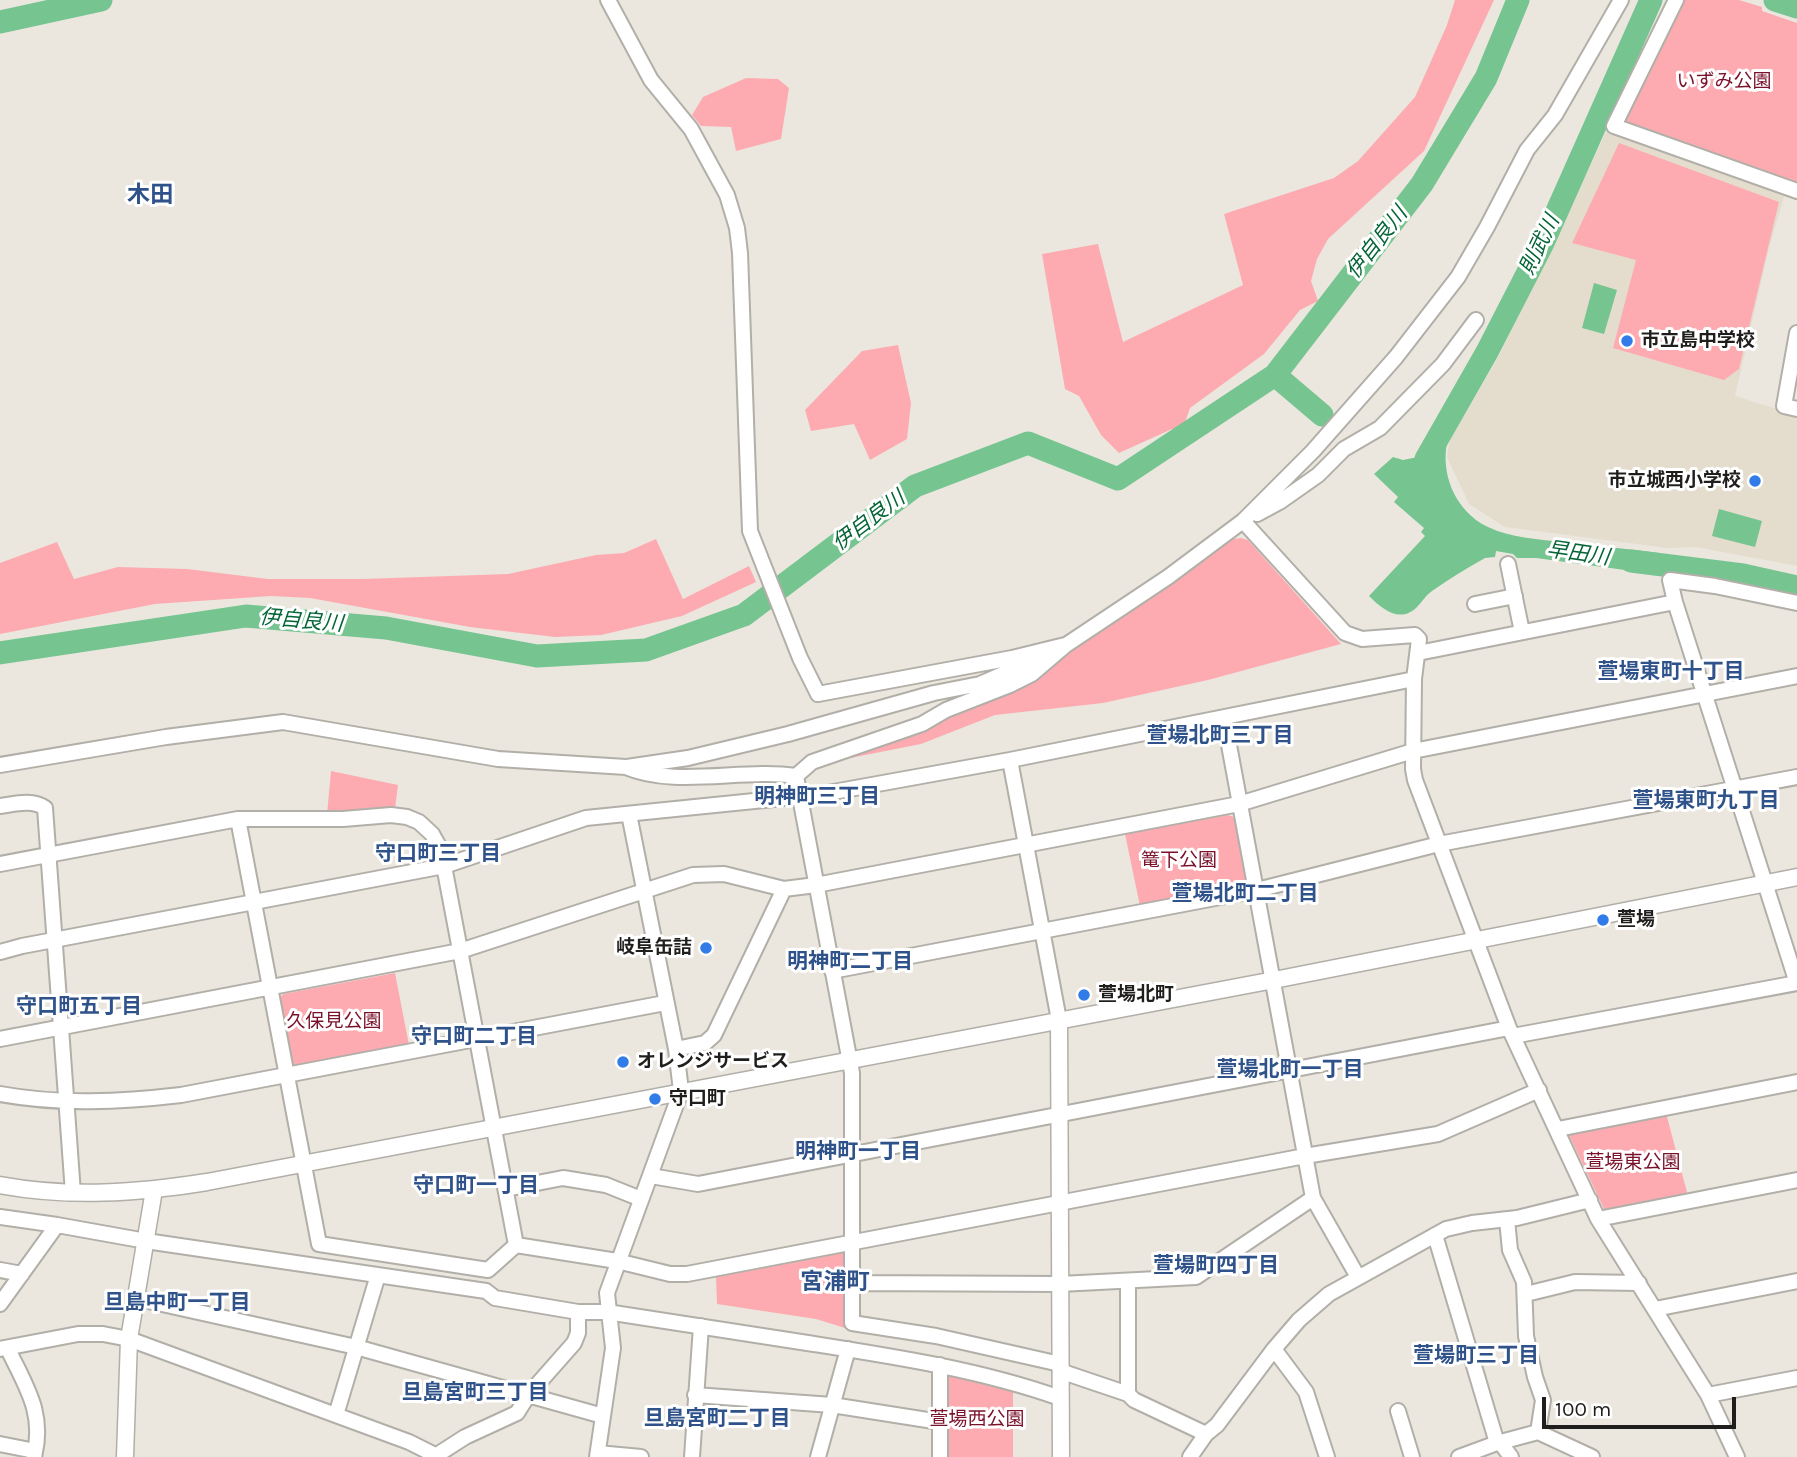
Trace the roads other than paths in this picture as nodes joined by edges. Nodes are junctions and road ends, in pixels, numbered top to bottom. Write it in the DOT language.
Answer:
graph roads {
  1 [pos="608,0"];
  2 [pos="1621,0"];
  3 [pos="1676,0"];
  4 [pos="1797,191"];
  5 [pos="1476,320"];
  6 [pos="1797,333"];
  7 [pos="1797,409"];
  8 [pos="1242,521"];
  9 [pos="1508,564"];
  10 [pos="1515,596"];
  11 [pos="1675,603"];
  12 [pos="1797,603"];
  13 [pos="1475,604"];
  14 [pos="1522,632"];
  15 [pos="1066,645"];
  16 [pos="1418,653"];
  17 [pos="1049,660"];
  18 [pos="1797,676"];
  19 [pos="1414,679"];
  20 [pos="1704,694"];
  21 [pos="1224,718"];
  22 [pos="1413,751"];
  23 [pos="1010,760"];
  24 [pos="0,765"];
  25 [pos="626,767"];
  26 [pos="796,776"];
  27 [pos="1797,777"];
  28 [pos="1735,789"];
  29 [pos="800,798"];
  30 [pos="1239,804"];
  31 [pos="0,806"];
  32 [pos="629,814"];
  33 [pos="238,819"];
  34 [pos="1439,844"];
  35 [pos="1026,845"];
  36 [pos="48,855"];
  37 [pos="0,864"];
  38 [pos="444,866"];
  39 [pos="1797,877"];
  40 [pos="1765,883"];
  41 [pos="816,885"];
  42 [pos="784,889"];
  43 [pos="1257,890"];
  44 [pos="643,891"];
  45 [pos="254,902"];
  46 [pos="1041,931"];
  47 [pos="55,940"];
  48 [pos="1475,940"];
  49 [pos="460,951"];
  50 [pos="0,952"];
  51 [pos="832,971"];
  52 [pos="1274,980"];
  53 [pos="1797,983"];
  54 [pos="271,988"];
  55 [pos="665,1003"];
  56 [pos="1059,1020"];
  57 [pos="61,1028"];
  58 [pos="1511,1032"];
  59 [pos="477,1037"];
  60 [pos="0,1040"];
  61 [pos="676,1049"];
  62 [pos="850,1059"];
  63 [pos="1288,1070"];
  64 [pos="287,1073"];
  65 [pos="1797,1082"];
  66 [pos="1539,1090"];
  67 [pos="681,1091"];
  68 [pos="0,1094"];
  69 [pos="66,1101"];
  70 [pos="1059,1113"];
  71 [pos="494,1127"];
  72 [pos="1558,1129"];
  73 [pos="852,1153"];
  74 [pos="1306,1156"];
  75 [pos="304,1163"];
  76 [pos="651,1175"];
  77 [pos="1797,1180"];
  78 [pos="0,1185"];
  79 [pos="506,1189"];
  80 [pos="154,1190"];
  81 [pos="73,1193"];
  82 [pos="1313,1198"];
  83 [pos="641,1199"];
  84 [pos="1590,1200"];
  85 [pos="1059,1202"];
  86 [pos="0,1217"];
  87 [pos="1598,1219"];
  88 [pos="1507,1220"];
  89 [pos="57,1225"];
  90 [pos="1435,1235"];
  91 [pos="146,1241"];
  92 [pos="851,1243"];
  93 [pos="516,1245"];
  94 [pos="617,1261"];
  95 [pos="0,1270"];
  96 [pos="22,1274"];
  97 [pos="377,1275"];
  98 [pos="1358,1277"];
  99 [pos="1128,1280"];
  100 [pos="1797,1281"];
  101 [pos="852,1283"];
  102 [pos="1639,1283"];
  103 [pos="1060,1284"];
  104 [pos="1526,1294"];
  105 [pos="135,1298"];
  106 [pos="0,1304"];
  107 [pos="1655,1309"];
  108 [pos="578,1312"];
  109 [pos="607,1312"];
  110 [pos="701,1326"];
  111 [pos="129,1339"];
  112 [pos="356,1347"];
  113 [pos="4,1349"];
  114 [pos="848,1349"];
  115 [pos="1274,1349"];
  116 [pos="940,1366"];
  117 [pos="1060,1367"];
  118 [pos="1797,1378"];
  119 [pos="529,1394"];
  120 [pos="1128,1394"];
  121 [pos="695,1395"];
  122 [pos="1708,1395"];
  123 [pos="1060,1398"];
  124 [pos="832,1405"];
  125 [pos="1398,1411"];
  126 [pos="336,1415"];
  127 [pos="603,1416"];
  128 [pos="940,1422"];
  129 [pos="1538,1432"];
  130 [pos="1206,1434"];
  131 [pos="1499,1442"];
  132 [pos="0,1444"];
  133 [pos="34,1454"];
  134 [pos="431,1455"];
  135 [pos="597,1455"];
  136 [pos="1588,1456"];
  137 [pos="125,1457"];
  138 [pos="641,1457"];
  139 [pos="692,1457"];
  140 [pos="818,1457"];
  141 [pos="940,1457"];
  142 [pos="1061,1457"];
  143 [pos="1190,1457"];
  144 [pos="1327,1457"];
  145 [pos="1412,1457"];
  146 [pos="1459,1457"];
  147 [pos="1511,1457"];
  148 [pos="1737,1457"];
  1 -- 15 [label="street"];
  2 -- 8 [label="street"];
  3 -- 4 [label="street"];
  5 -- 8 [label="street"];
  6 -- 7 [label="street"];
  8 -- 15 [label="street"];
  8 -- 16 [label="street"];
  9 -- 10 [label="street"];
  10 -- 13 [label="street"];
  10 -- 14 [label="street"];
  11 -- 12 [label="street"];
  11 -- 14 [label="street"];
  11 -- 20 [label="street"];
  14 -- 16 [label="street"];
  15 -- 17 [label="street"];
  16 -- 19 [label="street"];
  17 -- 25 [label="street"];
  17 -- 26 [label="street"];
  18 -- 20 [label="street"];
  19 -- 21 [label="street"];
  19 -- 22 [label="street"];
  20 -- 22 [label="street"];
  20 -- 28 [label="street"];
  21 -- 23 [label="street"];
  21 -- 30 [label="street"];
  22 -- 30 [label="street"];
  22 -- 34 [label="street"];
  23 -- 29 [label="street"];
  23 -- 35 [label="street"];
  24 -- 25 [label="street"];
  25 -- 26 [label="street"];
  26 -- 29 [label="street"];
  27 -- 28 [label="street"];
  28 -- 34 [label="street"];
  28 -- 40 [label="street"];
  29 -- 32 [label="street"];
  29 -- 41 [label="street"];
  30 -- 35 [label="street"];
  30 -- 43 [label="street"];
  31 -- 36 [label="street"];
  32 -- 38 [label="street"];
  32 -- 44 [label="street"];
  33 -- 36 [label="street"];
  33 -- 38 [label="street"];
  33 -- 45 [label="street"];
  34 -- 43 [label="street"];
  34 -- 48 [label="street"];
  35 -- 41 [label="street"];
  35 -- 46 [label="street"];
  36 -- 37 [label="street"];
  36 -- 47 [label="street"];
  38 -- 45 [label="street"];
  38 -- 49 [label="street"];
  39 -- 40 [label="street"];
  40 -- 48 [label="street"];
  40 -- 53 [label="street"];
  41 -- 42 [label="street"];
  41 -- 51 [label="street"];
  42 -- 44 [label="street"];
  42 -- 61 [label="street"];
  43 -- 46 [label="street"];
  43 -- 52 [label="street"];
  44 -- 49 [label="street"];
  44 -- 55 [label="street"];
  45 -- 47 [label="street"];
  45 -- 54 [label="street"];
  46 -- 51 [label="street"];
  46 -- 56 [label="street"];
  47 -- 50 [label="street"];
  47 -- 57 [label="street"];
  48 -- 52 [label="street"];
  48 -- 58 [label="street"];
  49 -- 54 [label="street"];
  49 -- 59 [label="street"];
  51 -- 62 [label="street"];
  52 -- 56 [label="street"];
  52 -- 63 [label="street"];
  53 -- 58 [label="street"];
  54 -- 57 [label="street"];
  54 -- 64 [label="street"];
  55 -- 59 [label="street"];
  55 -- 61 [label="street"];
  56 -- 62 [label="street"];
  56 -- 70 [label="street"];
  57 -- 60 [label="street"];
  57 -- 69 [label="street"];
  58 -- 63 [label="street"];
  58 -- 66 [label="street"];
  59 -- 64 [label="street"];
  59 -- 71 [label="street"];
  61 -- 67 [label="street"];
  62 -- 67 [label="street"];
  62 -- 73 [label="street"];
  63 -- 70 [label="street"];
  63 -- 74 [label="street"];
  64 -- 69 [label="street"];
  64 -- 75 [label="street"];
  65 -- 72 [label="street"];
  66 -- 72 [label="street"];
  66 -- 74 [label="street"];
  67 -- 71 [label="street"];
  67 -- 76 [label="street"];
  68 -- 69 [label="street"];
  69 -- 81 [label="street"];
  70 -- 73 [label="street"];
  70 -- 85 [label="street"];
  71 -- 75 [label="street"];
  71 -- 79 [label="street"];
  72 -- 84 [label="street"];
  73 -- 76 [label="street"];
  73 -- 92 [label="street"];
  74 -- 82 [label="street"];
  74 -- 85 [label="street"];
  75 -- 80 [label="street"];
  75 -- 93 [label="street"];
  76 -- 83 [label="street"];
  77 -- 87 [label="street"];
  78 -- 81 [label="street"];
  79 -- 83 [label="street"];
  79 -- 93 [label="street"];
  80 -- 81 [label="street"];
  80 -- 91 [label="street"];
  82 -- 98 [label="street"];
  82 -- 99 [label="street"];
  83 -- 94 [label="street"];
  84 -- 87 [label="street"];
  84 -- 88 [label="street"];
  85 -- 92 [label="street"];
  85 -- 103 [label="street"];
  86 -- 89 [label="street"];
  87 -- 102 [label="street"];
  88 -- 90 [label="street"];
  88 -- 104 [label="street"];
  89 -- 91 [label="street"];
  89 -- 96 [label="street"];
  90 -- 98 [label="street"];
  90 -- 131 [label="street"];
  91 -- 97 [label="street"];
  91 -- 105 [label="street"];
  92 -- 94 [label="street"];
  92 -- 101 [label="street"];
  93 -- 94 [label="street"];
  94 -- 109 [label="street"];
  95 -- 96 [label="street"];
  96 -- 106 [label="street"];
  97 -- 108 [label="street"];
  97 -- 112 [label="street"];
  98 -- 115 [label="street"];
  99 -- 103 [label="street"];
  99 -- 120 [label="street"];
  100 -- 107 [label="street"];
  101 -- 103 [label="street"];
  101 -- 117 [label="street"];
  102 -- 104 [label="street"];
  102 -- 107 [label="street"];
  103 -- 117 [label="street"];
  104 -- 129 [label="street"];
  105 -- 111 [label="street"];
  105 -- 112 [label="street"];
  107 -- 122 [label="street"];
  108 -- 109 [label="street"];
  108 -- 119 [label="street"];
  109 -- 110 [label="street"];
  109 -- 127 [label="street"];
  110 -- 114 [label="street"];
  110 -- 121 [label="street"];
  111 -- 113 [label="street"];
  111 -- 126 [label="street"];
  111 -- 137 [label="street"];
  112 -- 119 [label="street"];
  112 -- 126 [label="street"];
  113 -- 133 [label="street"];
  114 -- 116 [label="street"];
  114 -- 124 [label="street"];
  115 -- 130 [label="street"];
  115 -- 144 [label="street"];
  116 -- 123 [label="street"];
  116 -- 128 [label="street"];
  117 -- 120 [label="street"];
  117 -- 123 [label="street"];
  118 -- 122 [label="street"];
  119 -- 127 [label="street"];
  119 -- 134 [label="street"];
  120 -- 130 [label="street"];
  121 -- 124 [label="street"];
  121 -- 139 [label="street"];
  122 -- 148 [label="street"];
  123 -- 142 [label="street"];
  124 -- 128 [label="street"];
  124 -- 140 [label="street"];
  125 -- 145 [label="street"];
  126 -- 134 [label="street"];
  127 -- 135 [label="street"];
  128 -- 141 [label="street"];
  129 -- 131 [label="street"];
  129 -- 136 [label="street"];
  130 -- 143 [label="street"];
  131 -- 146 [label="street"];
  131 -- 147 [label="street"];
  132 -- 133 [label="street"];
  135 -- 138 [label="street"];
}
